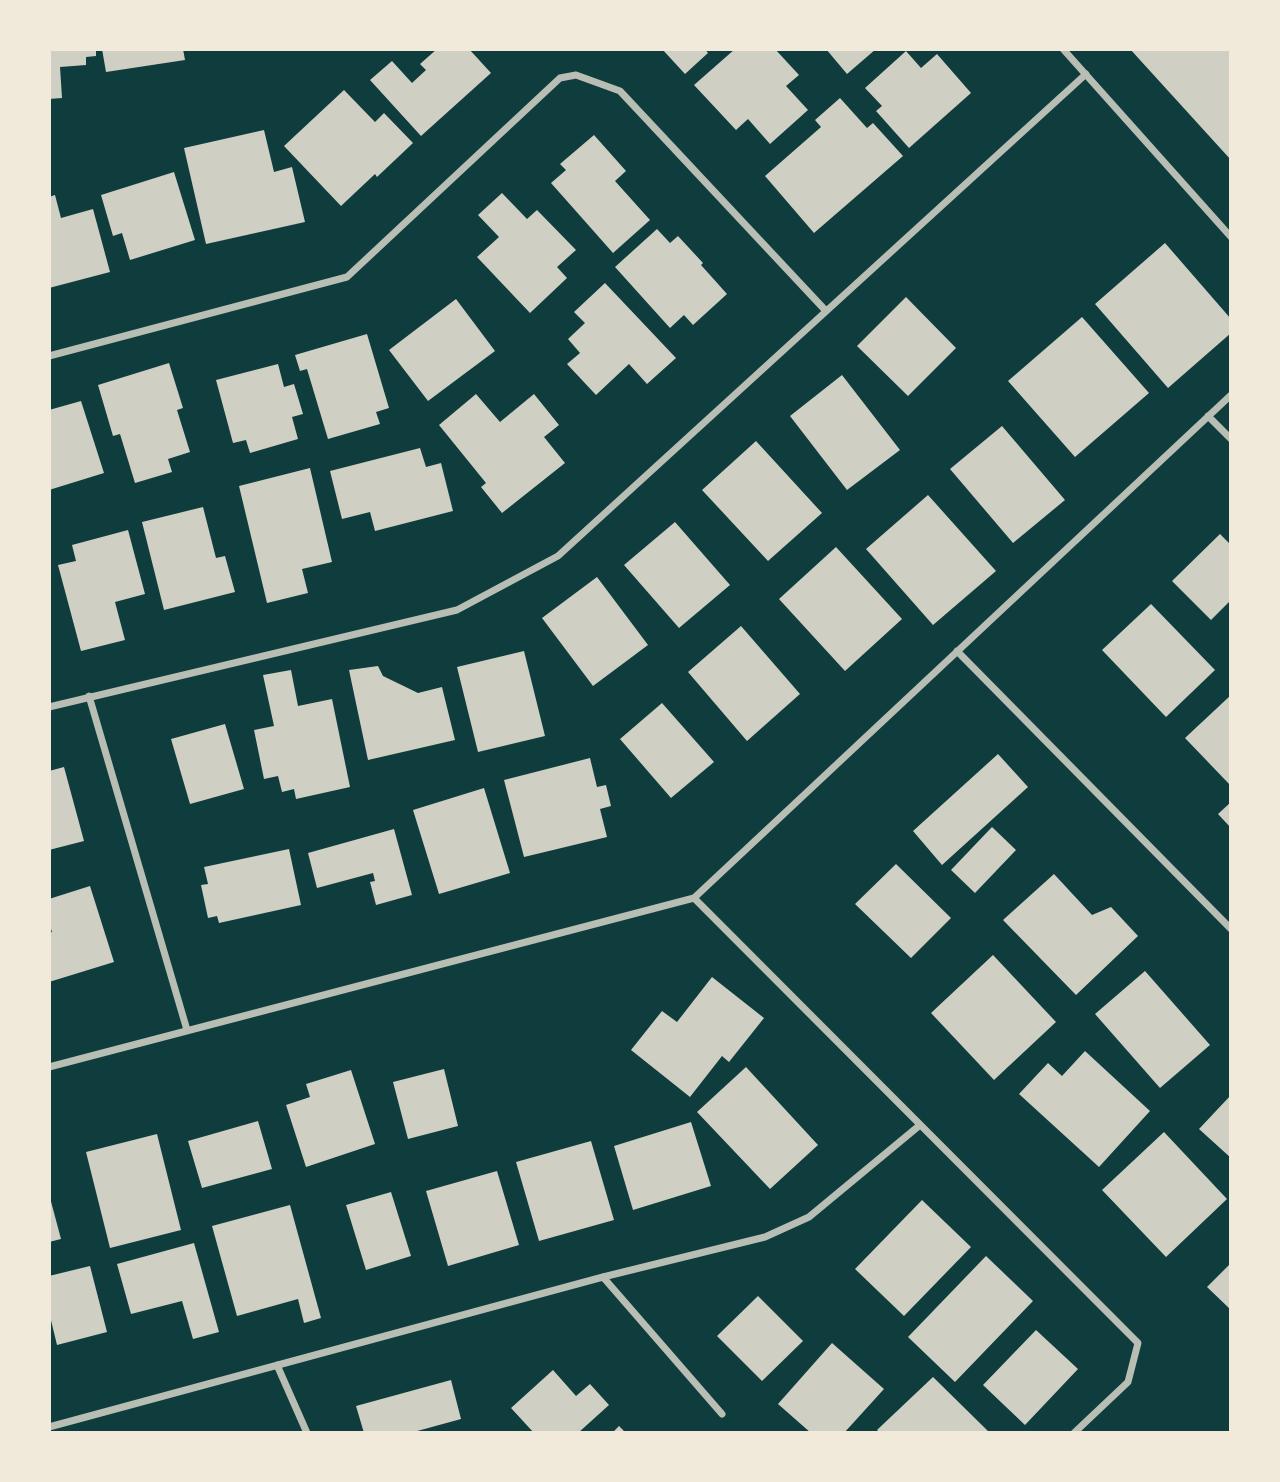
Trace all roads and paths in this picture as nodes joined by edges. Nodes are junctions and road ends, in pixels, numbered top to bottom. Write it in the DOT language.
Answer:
graph roads {
  1 [pos="1063,49"];
  2 [pos="1086,75"];
  3 [pos="1231,237"];
  4 [pos="826,312"];
  5 [pos="49,356"];
  6 [pos="1231,395"];
  7 [pos="1209,416"];
  8 [pos="1231,439"];
  9 [pos="957,651"];
  10 [pos="89,696"];
  11 [pos="49,707"];
  12 [pos="694,898"];
  13 [pos="1231,929"];
  14 [pos="187,1030"];
  15 [pos="49,1067"];
  16 [pos="920,1125"];
  17 [pos="603,1277"];
  18 [pos="276,1366"];
  19 [pos="722,1413"];
  20 [pos="49,1427"];
  21 [pos="307,1433"];
  22 [pos="1074,1433"];
  1 -- 2 [label="street"];
  2 -- 3 [label="street"];
  2 -- 4 [label="street"];
  4 -- 5 [label="street"];
  4 -- 10 [label="street"];
  6 -- 7 [label="street"];
  7 -- 8 [label="street"];
  7 -- 9 [label="street"];
  9 -- 12 [label="street"];
  9 -- 13 [label="street"];
  10 -- 11 [label="street"];
  10 -- 14 [label="street"];
  12 -- 14 [label="street"];
  12 -- 16 [label="street"];
  14 -- 15 [label="street"];
  16 -- 17 [label="street"];
  16 -- 22 [label="street"];
  17 -- 18 [label="street"];
  17 -- 19 [label="street"];
  18 -- 20 [label="street"];
  18 -- 21 [label="street"];
}
